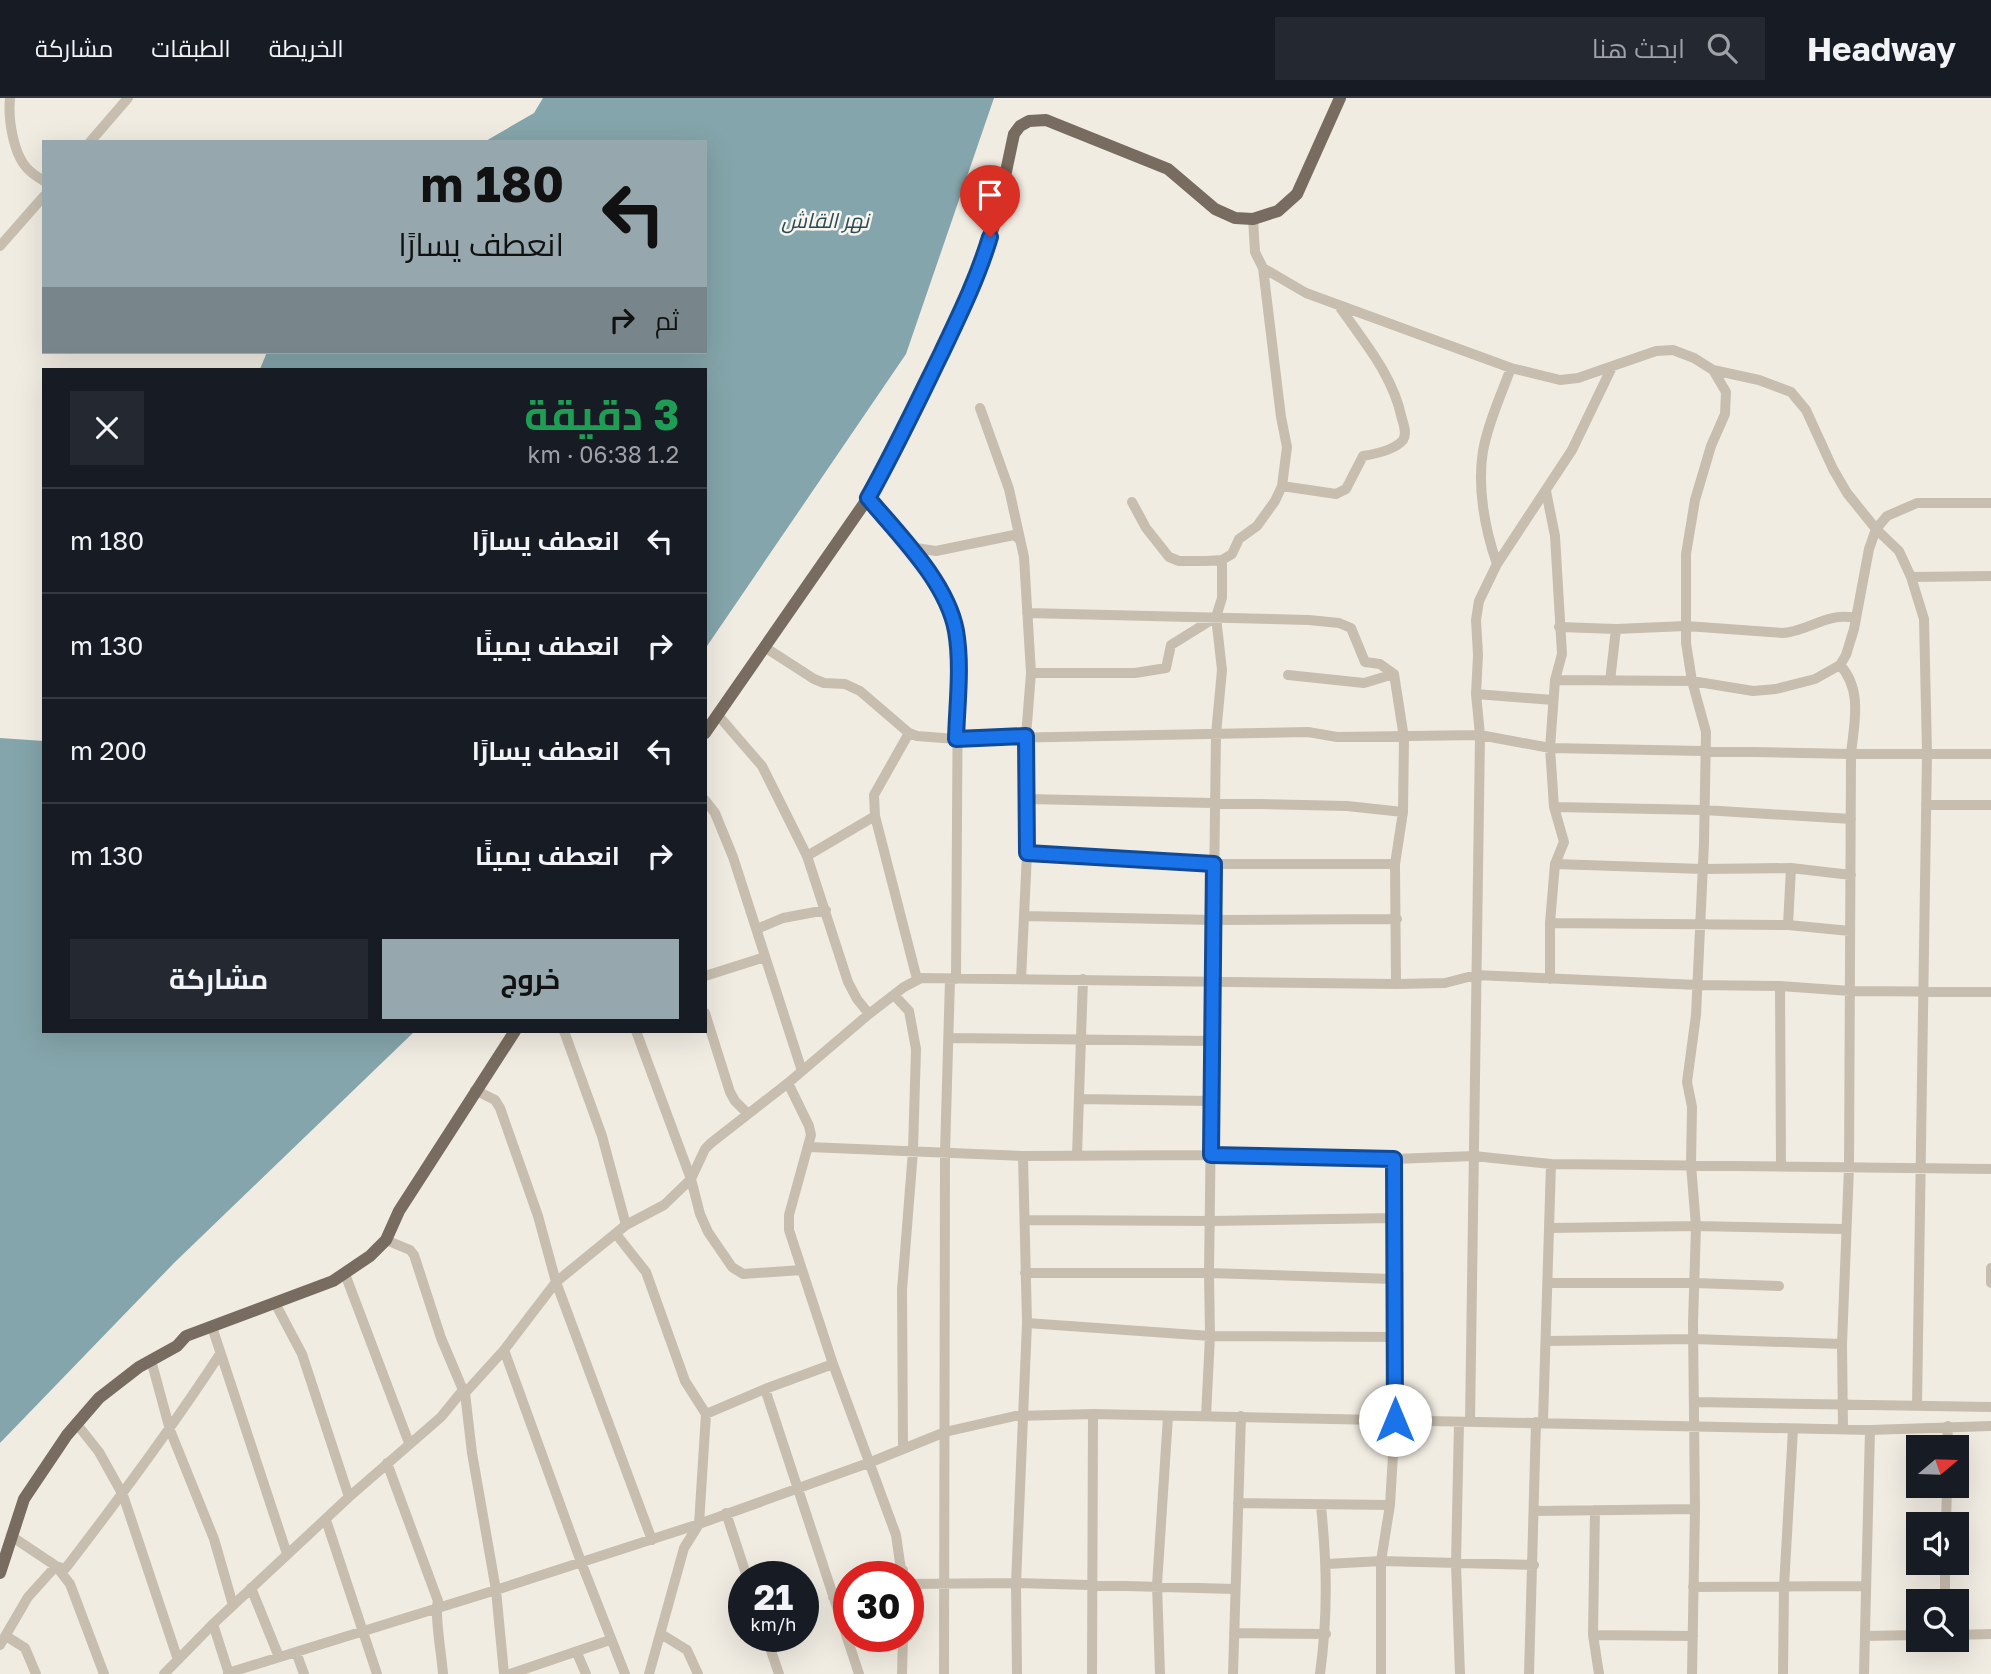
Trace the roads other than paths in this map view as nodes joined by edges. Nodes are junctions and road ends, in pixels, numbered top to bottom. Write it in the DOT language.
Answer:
graph roads {
  1 [pos="10,98"];
  2 [pos="128,98"];
  3 [pos="1340,98"];
  4 [pos="92,140"];
  5 [pos="42,180"];
  6 [pos="42,198"];
  7 [pos="1253,219"];
  8 [pos="0,246"];
  9 [pos="1263,268"];
  10 [pos="1339,305"];
  11 [pos="1612,367"];
  12 [pos="1511,368"];
  13 [pos="1713,370"];
  14 [pos="980,408"];
  15 [pos="1282,486"];
  16 [pos="1546,491"];
  17 [pos="868,498"];
  18 [pos="1132,502"];
  19 [pos="1991,503"];
  20 [pos="1876,529"];
  21 [pos="1020,540"];
  22 [pos="908,547"];
  23 [pos="1222,560"];
  24 [pos="1497,564"];
  25 [pos="1991,576"];
  26 [pos="1911,577"];
  27 [pos="1027,612"];
  28 [pos="1216,617"];
  29 [pos="1855,618"];
  30 [pos="1686,626"];
  31 [pos="1559,627"];
  32 [pos="1616,629"];
  33 [pos="766,648"];
  34 [pos="1840,665"];
  35 [pos="1031,673"];
  36 [pos="1394,674"];
  37 [pos="1288,676"];
  38 [pos="1555,680"];
  39 [pos="1609,681"];
  40 [pos="1692,681"];
  41 [pos="1476,694"];
  42 [pos="1553,700"];
  43 [pos="718,715"];
  44 [pos="707,730"];
  45 [pos="909,733"];
  46 [pos="1216,734"];
  47 [pos="1480,735"];
  48 [pos="1026,736"];
  49 [pos="1404,738"];
  50 [pos="956,739"];
  51 [pos="1550,748"];
  52 [pos="1706,750"];
  53 [pos="1851,754"];
  54 [pos="1927,754"];
  55 [pos="1991,754"];
  56 [pos="1027,799"];
  57 [pos="707,803"];
  58 [pos="1216,803"];
  59 [pos="1926,805"];
  60 [pos="1991,805"];
  61 [pos="1554,807"];
  62 [pos="1704,810"];
  63 [pos="1403,812"];
  64 [pos="876,816"];
  65 [pos="1851,819"];
  66 [pos="1027,853"];
  67 [pos="807,856"];
  68 [pos="1214,864"];
  69 [pos="1395,864"];
  70 [pos="1555,864"];
  71 [pos="1791,868"];
  72 [pos="1703,869"];
  73 [pos="1851,875"];
  74 [pos="826,909"];
  75 [pos="1024,916"];
  76 [pos="1397,919"];
  77 [pos="1213,920"];
  78 [pos="1550,923"];
  79 [pos="1701,923"];
  80 [pos="1788,925"];
  81 [pos="757,929"];
  82 [pos="1850,931"];
  83 [pos="765,957"];
  84 [pos="707,975"];
  85 [pos="1476,975"];
  86 [pos="917,979"];
  87 [pos="953,979"];
  88 [pos="1021,979"];
  89 [pos="1083,979"];
  90 [pos="1549,979"];
  91 [pos="1214,982"];
  92 [pos="1396,984"];
  93 [pos="1698,985"];
  94 [pos="1780,986"];
  95 [pos="1923,990"];
  96 [pos="1850,991"];
  97 [pos="1991,992"];
  98 [pos="894,995"];
  99 [pos="869,1014"];
  100 [pos="707,1019"];
  101 [pos="513,1033"];
  102 [pos="565,1033"];
  103 [pos="637,1033"];
  104 [pos="949,1038"];
  105 [pos="1080,1040"];
  106 [pos="1213,1041"];
  107 [pos="802,1071"];
  108 [pos="788,1083"];
  109 [pos="475,1090"];
  110 [pos="1079,1099"];
  111 [pos="1212,1101"];
  112 [pos="748,1114"];
  113 [pos="809,1147"];
  114 [pos="913,1151"];
  115 [pos="945,1153"];
  116 [pos="1077,1155"];
  117 [pos="1211,1155"];
  118 [pos="1023,1156"];
  119 [pos="1474,1156"];
  120 [pos="1394,1159"];
  121 [pos="1551,1164"];
  122 [pos="1691,1165"];
  123 [pos="1782,1166"];
  124 [pos="1849,1167"];
  125 [pos="1921,1168"];
  126 [pos="1991,1169"];
  127 [pos="691,1179"];
  128 [pos="1394,1218"];
  129 [pos="1025,1220"];
  130 [pos="1210,1221"];
  131 [pos="626,1225"];
  132 [pos="1696,1226"];
  133 [pos="1549,1228"];
  134 [pos="1846,1228"];
  135 [pos="616,1234"];
  136 [pos="386,1240"];
  137 [pos="1991,1268"];
  138 [pos="802,1270"];
  139 [pos="1025,1273"];
  140 [pos="1209,1273"];
  141 [pos="345,1274"];
  142 [pos="1393,1279"];
  143 [pos="556,1282"];
  144 [pos="1991,1282"];
  145 [pos="1548,1283"];
  146 [pos="1695,1283"];
  147 [pos="1779,1286"];
  148 [pos="275,1303"];
  149 [pos="1027,1323"];
  150 [pos="212,1327"];
  151 [pos="1210,1336"];
  152 [pos="1394,1337"];
  153 [pos="1693,1339"];
  154 [pos="1546,1341"];
  155 [pos="1842,1344"];
  156 [pos="504,1350"];
  157 [pos="220,1354"];
  158 [pos="151,1360"];
  159 [pos="833,1364"];
  160 [pos="765,1389"];
  161 [pos="464,1392"];
  162 [pos="1695,1402"];
  163 [pos="1842,1405"];
  164 [pos="1917,1406"];
  165 [pos="1991,1408"];
  166 [pos="706,1414"];
  167 [pos="1093,1414"];
  168 [pos="1023,1416"];
  169 [pos="1168,1416"];
  170 [pos="1206,1416"];
  171 [pos="1241,1416"];
  172 [pos="1395,1420"];
  173 [pos="1464,1422"];
  174 [pos="1539,1422"];
  175 [pos="76,1423"];
  176 [pos="1948,1426"];
  177 [pos="1991,1426"];
  178 [pos="1695,1427"];
  179 [pos="1843,1428"];
  180 [pos="1793,1429"];
  181 [pos="170,1430"];
  182 [pos="1870,1430"];
  183 [pos="945,1432"];
  184 [pos="1948,1435"];
  185 [pos="409,1443"];
  186 [pos="903,1448"];
  187 [pos="871,1462"];
  188 [pos="387,1463"];
  189 [pos="797,1488"];
  190 [pos="123,1495"];
  191 [pos="349,1497"];
  192 [pos="1238,1503"];
  193 [pos="1390,1505"];
  194 [pos="1321,1506"];
  195 [pos="1695,1509"];
  196 [pos="1595,1510"];
  197 [pos="1535,1511"];
  198 [pos="726,1513"];
  199 [pos="326,1520"];
  200 [pos="699,1524"];
  201 [pos="11,1536"];
  202 [pos="652,1540"];
  203 [pos="287,1554"];
  204 [pos="742,1561"];
  205 [pos="900,1561"];
  206 [pos="581,1562"];
  207 [pos="1381,1562"];
  208 [pos="1327,1564"];
  209 [pos="1456,1564"];
  210 [pos="1534,1565"];
  211 [pos="56,1566"];
  212 [pos="0,1573"];
  213 [pos="944,1583"];
  214 [pos="1016,1583"];
  215 [pos="924,1584"];
  216 [pos="1157,1585"];
  217 [pos="1094,1586"];
  218 [pos="1866,1586"];
  219 [pos="1693,1587"];
  220 [pos="1784,1587"];
  221 [pos="251,1588"];
  222 [pos="1235,1589"];
  223 [pos="496,1590"];
  224 [pos="833,1597"];
  225 [pos="233,1605"];
  226 [pos="435,1609"];
  227 [pos="213,1624"];
  228 [pos="363,1632"];
  229 [pos="1234,1633"];
  230 [pos="661,1634"];
  231 [pos="1326,1634"];
  232 [pos="1969,1634"];
  233 [pos="1991,1634"];
  234 [pos="1593,1635"];
  235 [pos="1906,1635"];
  236 [pos="1693,1636"];
  237 [pos="1865,1636"];
  238 [pos="3,1640"];
  239 [pos="610,1640"];
  240 [pos="296,1652"];
  241 [pos="771,1652"];
  242 [pos="852,1652"];
  243 [pos="903,1652"];
  244 [pos="577,1653"];
  245 [pos="279,1657"];
  246 [pos="178,1660"];
  247 [pos="165,1673"];
  248 [pos="228,1673"];
  249 [pos="36,1674"];
  250 [pos="104,1674"];
  251 [pos="304,1674"];
  252 [pos="377,1674"];
  253 [pos="443,1674"];
  254 [pos="504,1674"];
  255 [pos="510,1674"];
  256 [pos="586,1674"];
  257 [pos="625,1674"];
  258 [pos="649,1674"];
  259 [pos="698,1674"];
  260 [pos="779,1674"];
  261 [pos="859,1674"];
  262 [pos="902,1674"];
  263 [pos="944,1674"];
  264 [pos="1017,1674"];
  265 [pos="1092,1674"];
  266 [pos="1160,1674"];
  267 [pos="1233,1674"];
  268 [pos="1320,1674"];
  269 [pos="1326,1674"];
  270 [pos="1381,1674"];
  271 [pos="1460,1674"];
  272 [pos="1529,1674"];
  273 [pos="1598,1674"];
  274 [pos="1692,1674"];
  275 [pos="1783,1674"];
  276 [pos="1864,1674"];
  1 -- 5 [label="street"];
  2 -- 4 [label="street"];
  3 -- 7 [label="main road"];
  6 -- 8 [label="street"];
  7 -- 9 [label="street"];
  7 -- 17 [label="main road"];
  9 -- 10 [label="street"];
  9 -- 15 [label="street"];
  10 -- 12 [label="street"];
  10 -- 15 [label="street"];
  11 -- 12 [label="street"];
  11 -- 13 [label="street"];
  11 -- 16 [label="street"];
  12 -- 24 [label="street"];
  13 -- 20 [label="street"];
  13 -- 30 [label="street"];
  14 -- 21 [label="street"];
  15 -- 23 [label="street"];
  16 -- 24 [label="street"];
  16 -- 31 [label="street"];
  17 -- 22 [label="street"];
  17 -- 33 [label="main road"];
  18 -- 23 [label="street"];
  19 -- 20 [label="street"];
  20 -- 26 [label="street"];
  20 -- 29 [label="street"];
  21 -- 22 [label="street"];
  21 -- 27 [label="street"];
  22 -- 50 [label="street"];
  23 -- 28 [label="street"];
  24 -- 41 [label="street"];
  25 -- 26 [label="street"];
  26 -- 54 [label="street"];
  27 -- 28 [label="street"];
  27 -- 35 [label="street"];
  28 -- 35 [label="street"];
  28 -- 36 [label="street"];
  28 -- 46 [label="street"];
  29 -- 30 [label="street"];
  29 -- 34 [label="street"];
  30 -- 32 [label="street"];
  30 -- 40 [label="street"];
  31 -- 32 [label="street"];
  31 -- 38 [label="street"];
  32 -- 39 [label="street"];
  33 -- 43 [label="main road"];
  33 -- 45 [label="street"];
  34 -- 40 [label="street"];
  34 -- 53 [label="street"];
  35 -- 48 [label="street"];
  36 -- 37 [label="street"];
  36 -- 49 [label="street"];
  38 -- 39 [label="street"];
  38 -- 42 [label="street"];
  39 -- 40 [label="street"];
  40 -- 52 [label="street"];
  41 -- 42 [label="street"];
  41 -- 47 [label="street"];
  42 -- 51 [label="street"];
  43 -- 44 [label="main road"];
  43 -- 67 [label="street"];
  45 -- 50 [label="street"];
  45 -- 64 [label="street"];
  46 -- 48 [label="street"];
  46 -- 49 [label="street"];
  46 -- 58 [label="street"];
  47 -- 49 [label="street"];
  47 -- 51 [label="street"];
  47 -- 85 [label="street"];
  48 -- 50 [label="street"];
  48 -- 56 [label="street"];
  49 -- 63 [label="street"];
  50 -- 87 [label="street"];
  51 -- 52 [label="street"];
  51 -- 61 [label="street"];
  52 -- 53 [label="street"];
  52 -- 62 [label="street"];
  53 -- 54 [label="street"];
  53 -- 65 [label="street"];
  54 -- 55 [label="street"];
  54 -- 59 [label="street"];
  56 -- 58 [label="street"];
  56 -- 66 [label="street"];
  57 -- 81 [label="street"];
  58 -- 63 [label="street"];
  58 -- 68 [label="street"];
  59 -- 60 [label="street"];
  59 -- 95 [label="street"];
  61 -- 62 [label="street"];
  61 -- 70 [label="street"];
  62 -- 65 [label="street"];
  62 -- 72 [label="street"];
  63 -- 69 [label="street"];
  64 -- 67 [label="street"];
  64 -- 86 [label="street"];
  65 -- 73 [label="street"];
  66 -- 68 [label="street"];
  66 -- 75 [label="street"];
  67 -- 74 [label="street"];
  68 -- 69 [label="street"];
  68 -- 77 [label="street"];
  69 -- 76 [label="street"];
  70 -- 72 [label="street"];
  70 -- 78 [label="street"];
  71 -- 72 [label="street"];
  71 -- 73 [label="street"];
  71 -- 80 [label="street"];
  72 -- 79 [label="street"];
  73 -- 82 [label="street"];
  74 -- 81 [label="street"];
  74 -- 99 [label="street"];
  75 -- 77 [label="street"];
  75 -- 88 [label="street"];
  76 -- 77 [label="street"];
  76 -- 92 [label="street"];
  77 -- 91 [label="street"];
  78 -- 79 [label="street"];
  78 -- 90 [label="street"];
  79 -- 80 [label="street"];
  79 -- 93 [label="street"];
  80 -- 82 [label="street"];
  81 -- 83 [label="street"];
  82 -- 96 [label="street"];
  83 -- 84 [label="street"];
  83 -- 107 [label="street"];
  85 -- 90 [label="street"];
  85 -- 92 [label="street"];
  85 -- 119 [label="street"];
  86 -- 87 [label="street"];
  86 -- 98 [label="street"];
  87 -- 88 [label="street"];
  87 -- 104 [label="street"];
  88 -- 89 [label="street"];
  89 -- 91 [label="street"];
  89 -- 105 [label="street"];
  90 -- 93 [label="street"];
  91 -- 92 [label="street"];
  91 -- 106 [label="street"];
  93 -- 94 [label="street"];
  93 -- 122 [label="street"];
  94 -- 96 [label="street"];
  94 -- 123 [label="street"];
  95 -- 96 [label="street"];
  95 -- 97 [label="street"];
  95 -- 125 [label="street"];
  96 -- 124 [label="street"];
  98 -- 99 [label="street"];
  98 -- 114 [label="street"];
  99 -- 107 [label="street"];
  100 -- 112 [label="street"];
  101 -- 109 [label="main road"];
  102 -- 131 [label="street"];
  103 -- 127 [label="street"];
  104 -- 105 [label="street"];
  104 -- 115 [label="street"];
  105 -- 106 [label="street"];
  105 -- 110 [label="street"];
  106 -- 111 [label="street"];
  107 -- 108 [label="street"];
  108 -- 112 [label="street"];
  108 -- 113 [label="street"];
  109 -- 136 [label="main road"];
  109 -- 143 [label="street"];
  110 -- 111 [label="street"];
  110 -- 116 [label="street"];
  111 -- 117 [label="street"];
  112 -- 127 [label="street"];
  113 -- 114 [label="street"];
  113 -- 138 [label="street"];
  114 -- 115 [label="street"];
  114 -- 186 [label="street"];
  115 -- 118 [label="street"];
  115 -- 183 [label="street"];
  116 -- 117 [label="street"];
  116 -- 118 [label="street"];
  117 -- 120 [label="street"];
  117 -- 130 [label="street"];
  118 -- 129 [label="street"];
  119 -- 120 [label="street"];
  119 -- 121 [label="street"];
  119 -- 173 [label="street"];
  120 -- 128 [label="street"];
  121 -- 122 [label="street"];
  121 -- 133 [label="street"];
  122 -- 123 [label="street"];
  122 -- 132 [label="street"];
  123 -- 124 [label="street"];
  124 -- 125 [label="street"];
  124 -- 134 [label="street"];
  125 -- 126 [label="street"];
  125 -- 164 [label="street"];
  127 -- 131 [label="street"];
  127 -- 138 [label="street"];
  128 -- 130 [label="street"];
  128 -- 142 [label="street"];
  129 -- 130 [label="street"];
  129 -- 139 [label="street"];
  130 -- 140 [label="street"];
  131 -- 135 [label="street"];
  132 -- 133 [label="street"];
  132 -- 134 [label="street"];
  132 -- 146 [label="street"];
  133 -- 145 [label="street"];
  134 -- 155 [label="street"];
  135 -- 143 [label="street"];
  135 -- 166 [label="street"];
  136 -- 141 [label="main road"];
  136 -- 161 [label="street"];
  137 -- 144 [label="street"];
  138 -- 159 [label="street"];
  139 -- 140 [label="street"];
  139 -- 149 [label="street"];
  140 -- 142 [label="street"];
  140 -- 151 [label="street"];
  141 -- 148 [label="main road"];
  141 -- 185 [label="street"];
  142 -- 152 [label="street"];
  143 -- 156 [label="street"];
  143 -- 202 [label="street"];
  145 -- 146 [label="street"];
  145 -- 154 [label="street"];
  146 -- 147 [label="street"];
  146 -- 153 [label="street"];
  148 -- 150 [label="main road"];
  148 -- 191 [label="street"];
  149 -- 151 [label="street"];
  149 -- 168 [label="street"];
  150 -- 157 [label="street"];
  150 -- 158 [label="main road"];
  151 -- 152 [label="street"];
  151 -- 170 [label="street"];
  152 -- 172 [label="street"];
  153 -- 154 [label="street"];
  153 -- 155 [label="street"];
  153 -- 162 [label="street"];
  154 -- 174 [label="street"];
  155 -- 163 [label="street"];
  156 -- 161 [label="street"];
  156 -- 206 [label="street"];
  157 -- 181 [label="street"];
  157 -- 203 [label="street"];
  158 -- 175 [label="main road"];
  158 -- 181 [label="street"];
  159 -- 160 [label="street"];
  159 -- 187 [label="street"];
  160 -- 166 [label="street"];
  160 -- 189 [label="street"];
  161 -- 185 [label="street"];
  161 -- 223 [label="street"];
  162 -- 163 [label="street"];
  162 -- 178 [label="street"];
  163 -- 164 [label="street"];
  163 -- 179 [label="street"];
  164 -- 165 [label="street"];
  166 -- 200 [label="street"];
  167 -- 168 [label="street"];
  167 -- 169 [label="street"];
  167 -- 217 [label="street"];
  168 -- 183 [label="street"];
  168 -- 214 [label="street"];
  169 -- 170 [label="street"];
  169 -- 216 [label="street"];
  170 -- 171 [label="street"];
  171 -- 172 [label="street"];
  171 -- 192 [label="street"];
  172 -- 173 [label="street"];
  172 -- 193 [label="street"];
  173 -- 174 [label="street"];
  173 -- 209 [label="street"];
  174 -- 178 [label="street"];
  174 -- 197 [label="street"];
  175 -- 190 [label="street"];
  175 -- 201 [label="main road"];
  176 -- 177 [label="street"];
  176 -- 182 [label="street"];
  176 -- 184 [label="street"];
  178 -- 180 [label="street"];
  178 -- 195 [label="street"];
  179 -- 180 [label="street"];
  179 -- 182 [label="street"];
  180 -- 220 [label="street"];
  181 -- 190 [label="street"];
  181 -- 225 [label="street"];
  182 -- 218 [label="street"];
  183 -- 186 [label="street"];
  183 -- 213 [label="street"];
  185 -- 188 [label="street"];
  186 -- 187 [label="street"];
  187 -- 189 [label="street"];
  187 -- 205 [label="street"];
  188 -- 191 [label="street"];
  188 -- 226 [label="street"];
  189 -- 198 [label="street"];
  189 -- 224 [label="street"];
  190 -- 211 [label="street"];
  190 -- 246 [label="street"];
  191 -- 199 [label="street"];
  192 -- 194 [label="street"];
  192 -- 222 [label="street"];
  193 -- 194 [label="street"];
  193 -- 207 [label="street"];
  194 -- 208 [label="street"];
  195 -- 196 [label="street"];
  195 -- 219 [label="street"];
  196 -- 197 [label="street"];
  196 -- 234 [label="street"];
  197 -- 210 [label="street"];
  198 -- 200 [label="street"];
  198 -- 204 [label="street"];
  199 -- 203 [label="street"];
  199 -- 228 [label="street"];
  200 -- 202 [label="street"];
  200 -- 230 [label="street"];
  201 -- 211 [label="street"];
  201 -- 212 [label="main road"];
  202 -- 206 [label="street"];
  203 -- 221 [label="street"];
  206 -- 223 [label="street"];
  206 -- 239 [label="street"];
  207 -- 208 [label="street"];
  207 -- 209 [label="street"];
  207 -- 270 [label="street"];
  208 -- 231 [label="street"];
  209 -- 210 [label="street"];
  209 -- 271 [label="street"];
  210 -- 272 [label="street"];
  211 -- 238 [label="street"];
  211 -- 250 [label="street"];
  213 -- 214 [label="street"];
  213 -- 215 [label="street"];
  213 -- 263 [label="street"];
  214 -- 217 [label="street"];
  214 -- 264 [label="street"];
  216 -- 217 [label="street"];
  216 -- 222 [label="street"];
  216 -- 266 [label="street"];
  217 -- 265 [label="street"];
  218 -- 220 [label="street"];
  218 -- 237 [label="street"];
  219 -- 220 [label="street"];
  219 -- 236 [label="street"];
  220 -- 275 [label="street"];
  221 -- 225 [label="street"];
  221 -- 245 [label="street"];
  222 -- 229 [label="street"];
  223 -- 226 [label="street"];
  223 -- 254 [label="street"];
  225 -- 227 [label="street"];
  226 -- 228 [label="street"];
  226 -- 253 [label="street"];
  227 -- 246 [label="street"];
  227 -- 248 [label="street"];
  228 -- 240 [label="street"];
  228 -- 252 [label="street"];
  229 -- 231 [label="street"];
  229 -- 267 [label="street"];
  230 -- 258 [label="street"];
  230 -- 259 [label="street"];
  231 -- 268 [label="street"];
  232 -- 233 [label="street"];
  234 -- 236 [label="street"];
  234 -- 273 [label="street"];
  235 -- 237 [label="street"];
  236 -- 274 [label="street"];
  237 -- 276 [label="street"];
  238 -- 249 [label="street"];
  239 -- 244 [label="street"];
  239 -- 257 [label="street"];
  240 -- 245 [label="street"];
  240 -- 251 [label="street"];
  241 -- 260 [label="street"];
  242 -- 261 [label="street"];
  243 -- 262 [label="street"];
  244 -- 255 [label="street"];
  244 -- 256 [label="street"];
  245 -- 248 [label="street"];
  246 -- 247 [label="street"];
  268 -- 269 [label="street"];
}
